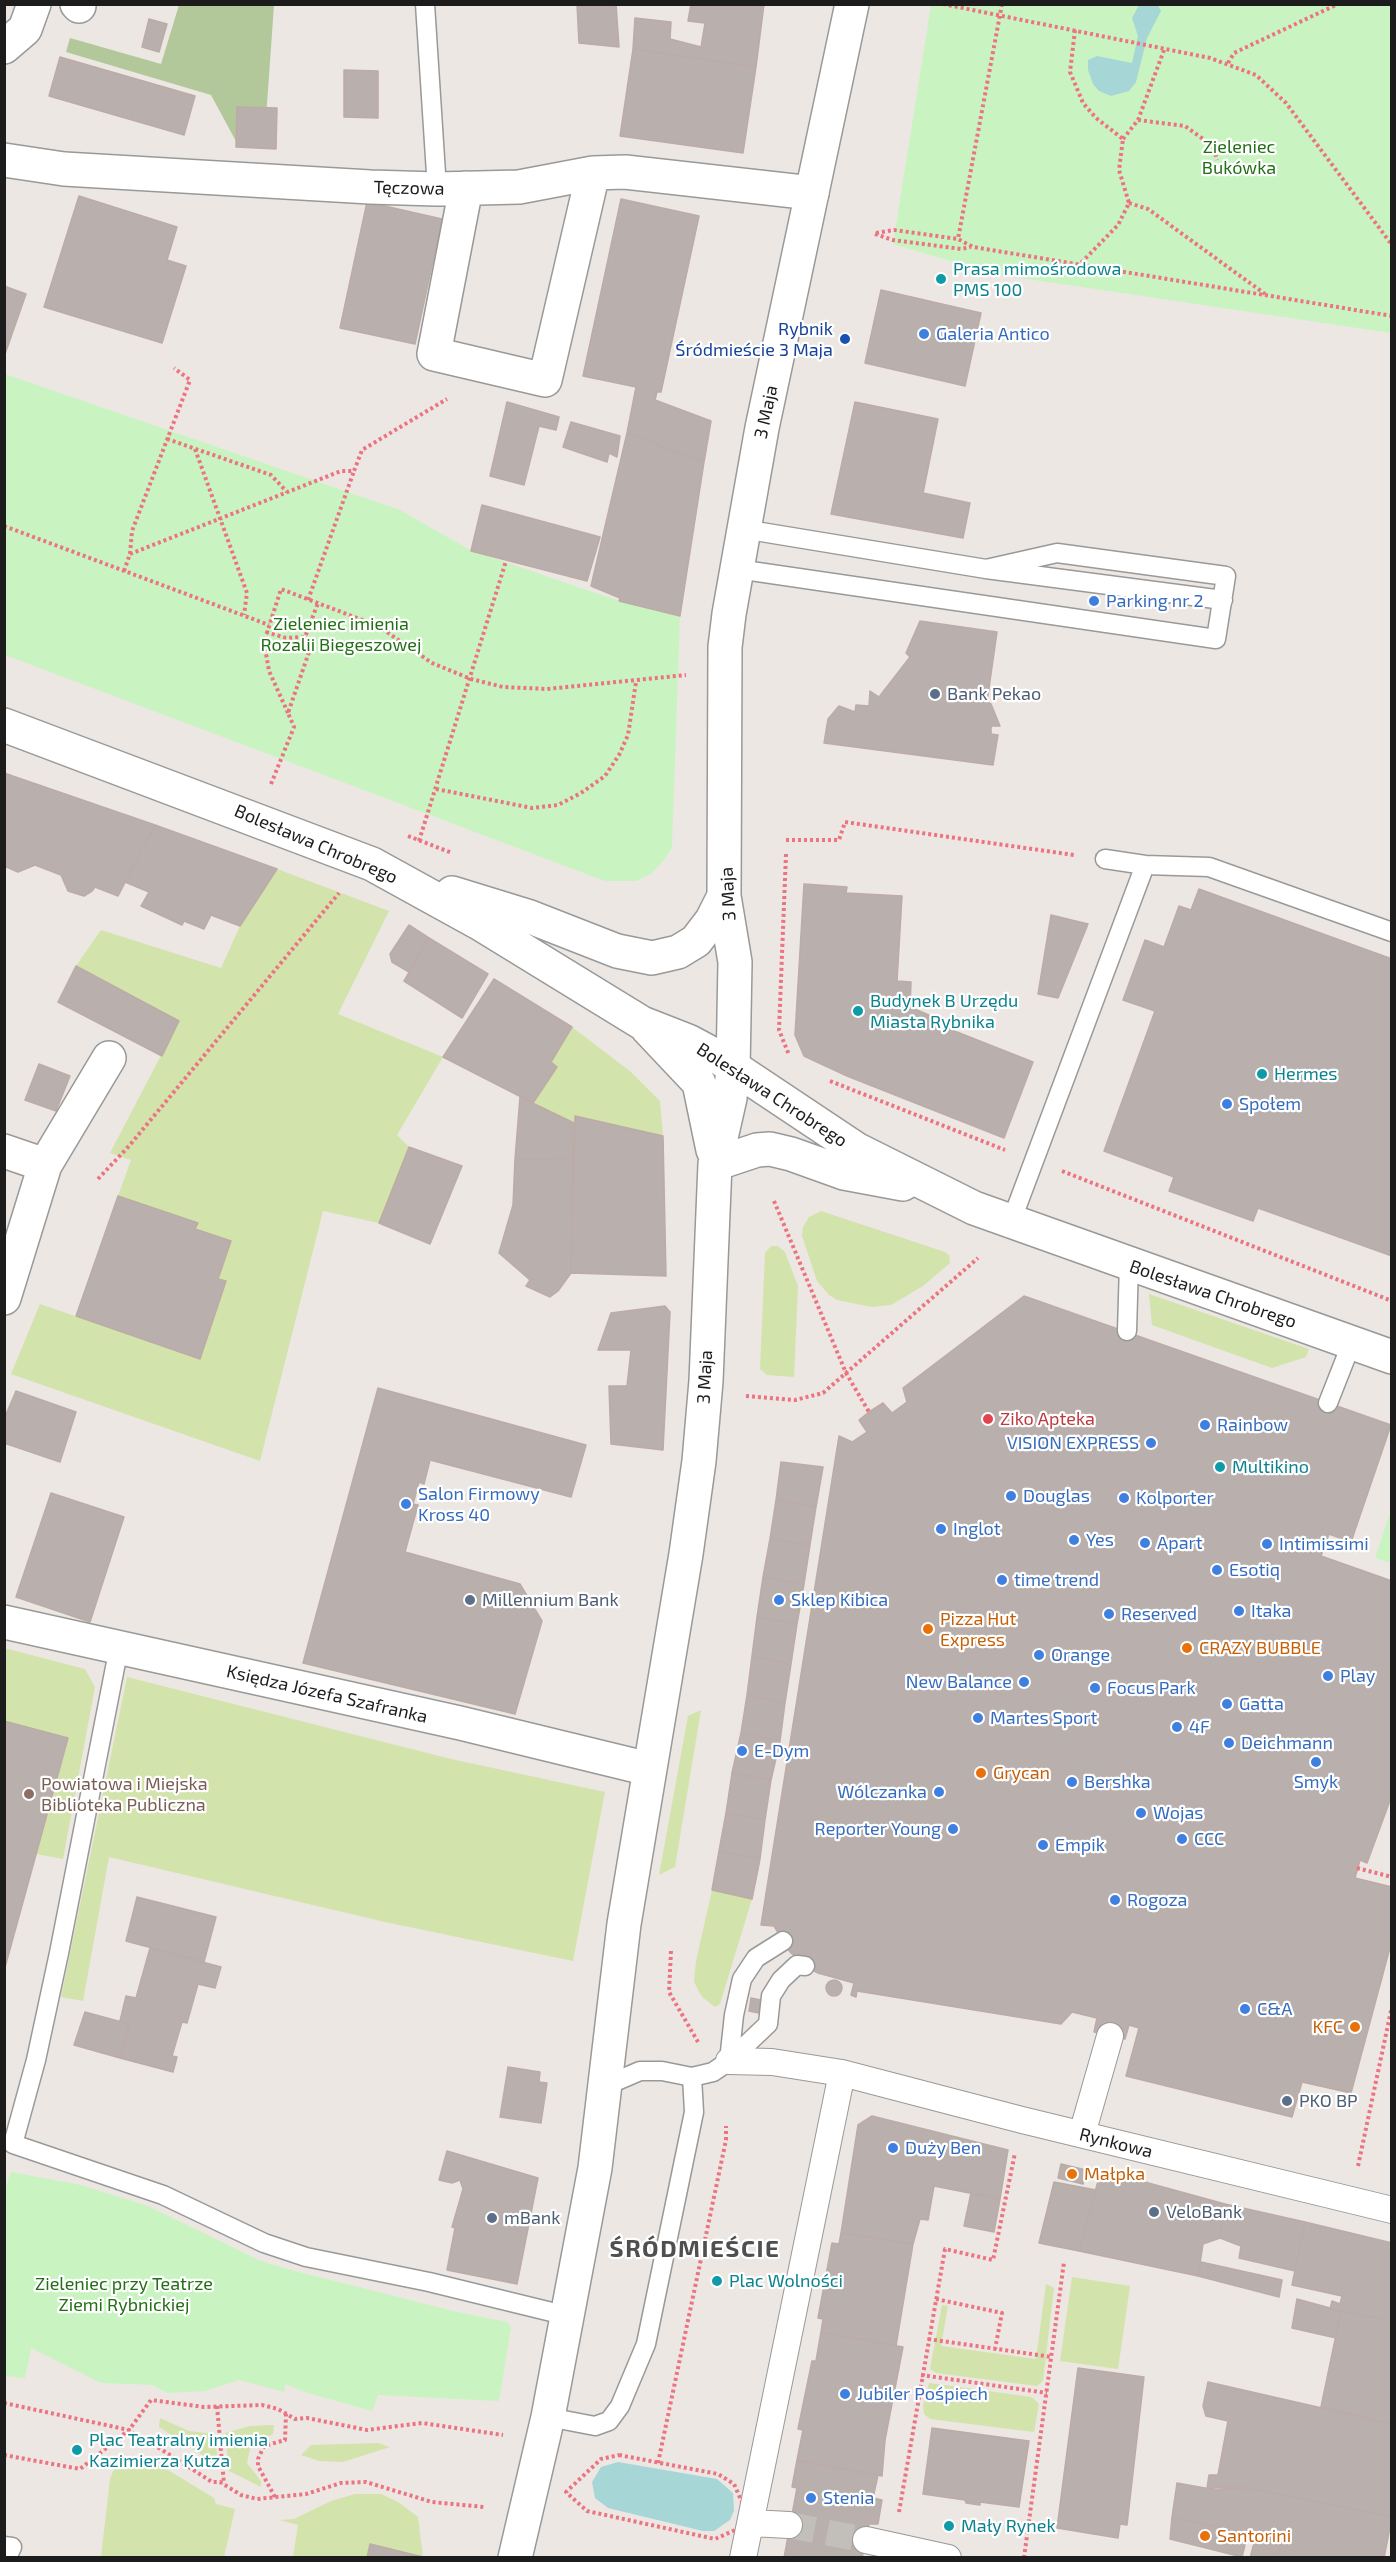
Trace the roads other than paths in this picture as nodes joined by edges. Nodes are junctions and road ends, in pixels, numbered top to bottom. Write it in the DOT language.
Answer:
graph roads {
  1 [pos="34,4"];
  2 [pos="424,4"];
  3 [pos="852,4"];
  4 [pos="4,47"];
  5 [pos="4,160"];
  6 [pos="593,173"];
  7 [pos="452,188"];
  8 [pos="813,194"];
  9 [pos="743,529"];
  10 [pos="737,569"];
  11 [pos="986,569"];
  12 [pos="1223,600"];
  13 [pos="4,725"];
  14 [pos="1105,859"];
  15 [pos="1145,864"];
  16 [pos="398,878"];
  17 [pos="724,896"];
  18 [pos="1392,932"];
  19 [pos="642,1023"];
  20 [pos="109,1058"];
  21 [pos="733,1069"];
  22 [pos="4,1151"];
  23 [pos="715,1164"];
  24 [pos="45,1165"];
  25 [pos="938,1190"];
  26 [pos="1011,1222"];
  27 [pos="1129,1264"];
  28 [pos="4,1298"];
  29 [pos="1127,1331"];
  30 [pos="1352,1342"];
  31 [pos="1392,1357"];
  32 [pos="1328,1403"];
  33 [pos="4,1622"];
  34 [pos="119,1647"];
  35 [pos="647,1779"];
  36 [pos="783,1941"];
  37 [pos="805,1966"];
  38 [pos="1110,2036"];
  39 [pos="729,2061"];
  40 [pos="842,2073"];
  41 [pos="692,2077"];
  42 [pos="605,2086"];
  43 [pos="1082,2134"];
  44 [pos="9,2142"];
  45 [pos="1392,2210"];
  46 [pos="568,2316"];
  47 [pos="548,2417"];
  48 [pos="751,2523"];
  49 [pos="789,2525"];
  50 [pos="866,2540"];
  51 [pos="4,2546"];
  52 [pos="894,2552"];
  53 [pos="7,2558"];
  54 [pos="515,2558"];
  55 [pos="743,2558"];
  56 [pos="948,2558"];
  1 -- 4 [label="street"];
  2 -- 7 [label="lane"];
  3 -- 8 [label="street, 3 Maja"];
  5 -- 7 [label="street, Tęczowa"];
  6 -- 7 [label="street, Tęczowa"];
  6 -- 7 [label="street"];
  6 -- 8 [label="street, Tęczowa"];
  8 -- 9 [label="street, 3 Maja"];
  9 -- 10 [label="street, 3 Maja"];
  9 -- 11 [label="lane"];
  10 -- 12 [label="lane"];
  10 -- 17 [label="street, 3 Maja"];
  11 -- 12 [label="lane"];
  11 -- 12 [label="lane"];
  13 -- 16 [label="street, Bolesława Chrobrego"];
  14 -- 15 [label="lane"];
  15 -- 18 [label="lane"];
  15 -- 26 [label="lane"];
  16 -- 17 [label="street"];
  16 -- 19 [label="street, Bolesława Chrobrego"];
  17 -- 21 [label="street, 3 Maja"];
  19 -- 21 [label="street, Bolesława Chrobrego"];
  19 -- 23 [label="street"];
  20 -- 24 [label="street"];
  21 -- 23 [label="street, 3 Maja"];
  21 -- 25 [label="street, Bolesława Chrobrego"];
  22 -- 24 [label="street"];
  23 -- 25 [label="street"];
  23 -- 35 [label="street, 3 Maja"];
  24 -- 28 [label="street"];
  25 -- 26 [label="street, Bolesława Chrobrego"];
  26 -- 27 [label="street, Bolesława Chrobrego"];
  27 -- 29 [label="lane"];
  27 -- 30 [label="street, Bolesława Chrobrego"];
  30 -- 31 [label="street, Bolesława Chrobrego"];
  30 -- 32 [label="lane"];
  33 -- 34 [label="street, Księdza Józefa Szafranka"];
  34 -- 35 [label="street, Księdza Józefa Szafranka"];
  34 -- 44 [label="lane"];
  35 -- 42 [label="street"];
  36 -- 39 [label="lane"];
  37 -- 39 [label="lane"];
  38 -- 43 [label="street"];
  39 -- 40 [label="street, Rynkowa"];
  39 -- 41 [label="lane"];
  40 -- 43 [label="street, Rynkowa"];
  40 -- 48 [label="street"];
  41 -- 42 [label="lane"];
  41 -- 47 [label="lane"];
  42 -- 46 [label="street"];
  43 -- 45 [label="street, Rynkowa"];
  44 -- 46 [label="lane"];
  46 -- 47 [label="street"];
  47 -- 54 [label="street"];
  48 -- 49 [label="street"];
  48 -- 55 [label="street"];
  50 -- 52 [label="street"];
  51 -- 53 [label="lane"];
  52 -- 56 [label="street"];
}
